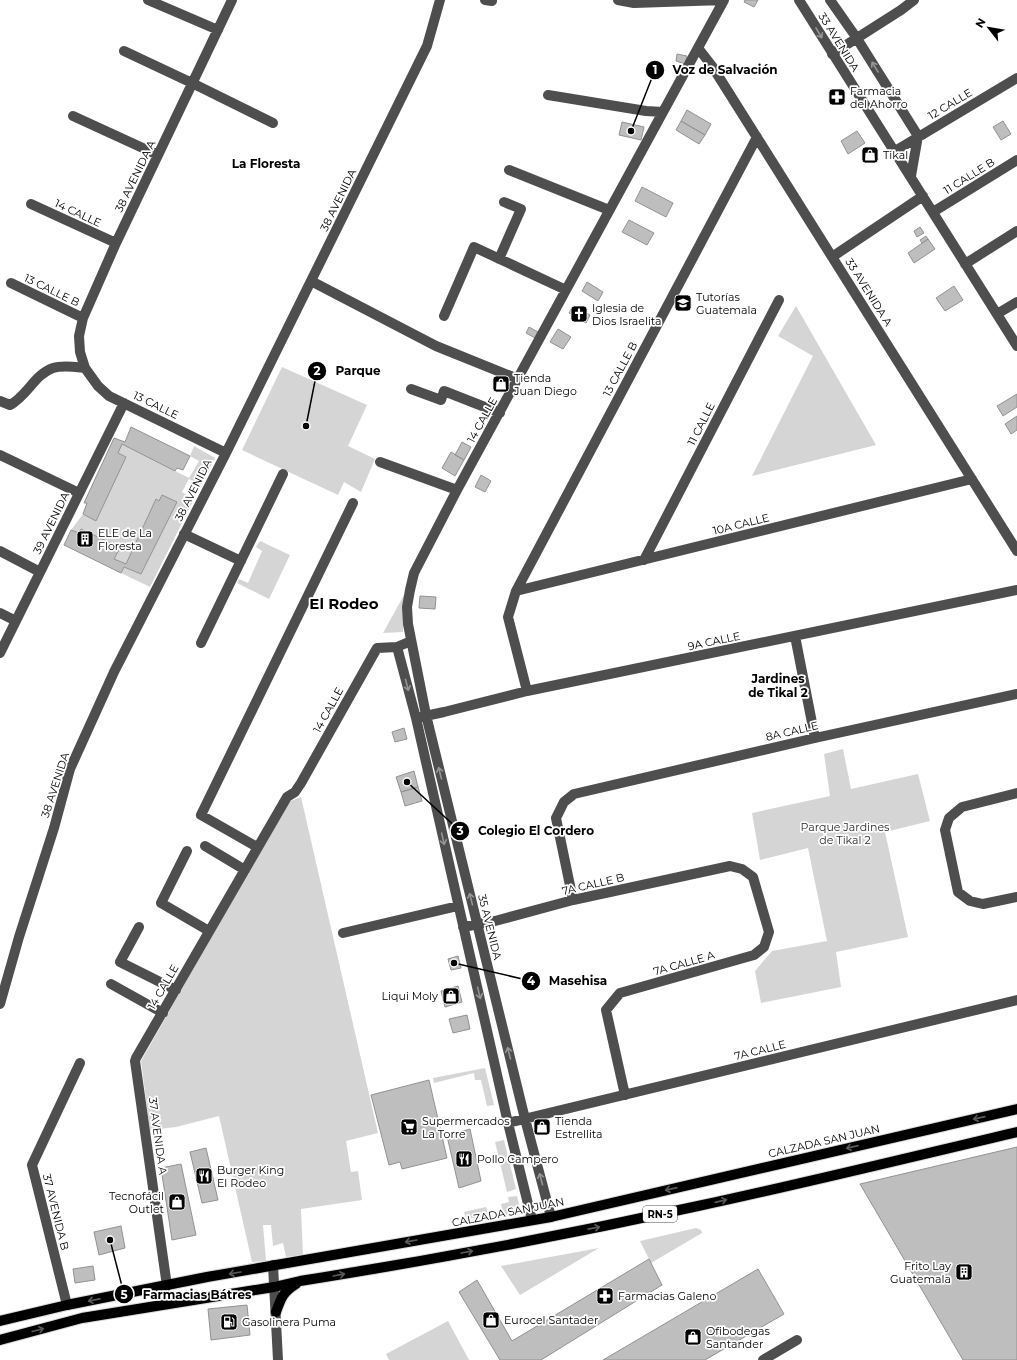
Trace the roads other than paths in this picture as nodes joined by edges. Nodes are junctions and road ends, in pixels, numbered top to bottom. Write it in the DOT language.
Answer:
graph roads {
  1 [pos="148,0"];
  2 [pos="232,0"];
  3 [pos="440,0"];
  4 [pos="618,0"];
  5 [pos="724,0"];
  6 [pos="799,0"];
  7 [pos="830,0"];
  8 [pos="914,0"];
  9 [pos="218,30"];
  10 [pos="856,37"];
  11 [pos="698,48"];
  12 [pos="124,51"];
  13 [pos="832,54"];
  14 [pos="1017,78"];
  15 [pos="192,83"];
  16 [pos="548,95"];
  17 [pos="663,112"];
  18 [pos="73,116"];
  19 [pos="273,123"];
  20 [pos="918,136"];
  21 [pos="757,137"];
  22 [pos="895,151"];
  23 [pos="158,155"];
  24 [pos="1017,160"];
  25 [pos="509,170"];
  26 [pos="911,176"];
  27 [pos="923,196"];
  28 [pos="504,202"];
  29 [pos="31,204"];
  30 [pos="610,210"];
  31 [pos="933,212"];
  32 [pos="1017,231"];
  33 [pos="116,243"];
  34 [pos="832,258"];
  35 [pos="499,259"];
  36 [pos="965,264"];
  37 [pos="311,281"];
  38 [pos="11,283"];
  39 [pos="566,290"];
  40 [pos="779,300"];
  41 [pos="1017,302"];
  42 [pos="997,314"];
  43 [pos="444,316"];
  44 [pos="83,318"];
  45 [pos="1017,346"];
  46 [pos="85,368"];
  47 [pos="518,379"];
  48 [pos="411,388"];
  49 [pos="0,401"];
  50 [pos="124,403"];
  51 [pos="500,413"];
  52 [pos="226,453"];
  53 [pos="0,455"];
  54 [pos="380,462"];
  55 [pos="283,474"];
  56 [pos="972,479"];
  57 [pos="457,490"];
  58 [pos="79,493"];
  59 [pos="353,503"];
  60 [pos="184,534"];
  61 [pos="0,551"];
  62 [pos="1017,551"];
  63 [pos="644,560"];
  64 [pos="241,561"];
  65 [pos="40,572"];
  66 [pos="1017,590"];
  67 [pos="516,591"];
  68 [pos="0,613"];
  69 [pos="16,621"];
  70 [pos="795,636"];
  71 [pos="411,641"];
  72 [pos="201,643"];
  73 [pos="397,647"];
  74 [pos="0,653"];
  75 [pos="527,691"];
  76 [pos="1017,694"];
  77 [pos="421,716"];
  78 [pos="815,738"];
  79 [pos="1017,793"];
  80 [pos="205,846"];
  81 [pos="257,847"];
  82 [pos="187,851"];
  83 [pos="244,870"];
  84 [pos="1017,897"];
  85 [pos="574,900"];
  86 [pos="458,906"];
  87 [pos="477,923"];
  88 [pos="139,927"];
  89 [pos="463,927"];
  90 [pos="209,931"];
  91 [pos="343,933"];
  92 [pos="754,955"];
  93 [pos="111,984"];
  94 [pos="2,988"];
  95 [pos="176,990"];
  96 [pos="1017,1000"];
  97 [pos="0,1004"];
  98 [pos="162,1013"];
  99 [pos="135,1061"];
  100 [pos="80,1062"];
  101 [pos="625,1095"];
  102 [pos="1017,1109"];
  103 [pos="525,1119"];
  104 [pos="508,1123"];
  105 [pos="1017,1132"];
  106 [pos="551,1217"];
  107 [pos="532,1220"];
  108 [pos="273,1265"];
  109 [pos="300,1281"];
  110 [pos="167,1286"];
  111 [pos="274,1287"];
  112 [pos="67,1305"];
  113 [pos="276,1312"];
  114 [pos="0,1321"];
  115 [pos="0,1340"];
  116 [pos="797,1340"];
  117 [pos="768,1359"];
  118 [pos="278,1360"];
  1 -- 9 [label="street"];
  2 -- 9 [label="street, 38 AVENIDA A"];
  3 -- 37 [label="street, 38 AVENIDA"];
  4 -- 5 [label="street"];
  5 -- 11 [label="street, 14 CALLE"];
  6 -- 13 [label="street, 33 AVENIDA, one-way"];
  7 -- 10 [label="street, 33 AVENIDA"];
  8 -- 10 [label="street"];
  9 -- 15 [label="street, 38 AVENIDA A"];
  10 -- 13 [label="street"];
  20 -- 10 [label="street, 33 AVENIDA, one-way"];
  11 -- 17 [label="street, 14 CALLE"];
  11 -- 21 [label="street, 33 AVENIDA A"];
  12 -- 15 [label="street"];
  13 -- 22 [label="street, 33 AVENIDA"];
  14 -- 20 [label="street, 12 CALLE"];
  15 -- 19 [label="street"];
  15 -- 23 [label="street, 38 AVENIDA A"];
  16 -- 17 [label="street"];
  17 -- 30 [label="street, 14 CALLE"];
  18 -- 23 [label="street"];
  20 -- 22 [label="street, 12 CALLE"];
  20 -- 26 [label="street"];
  21 -- 34 [label="street, 33 AVENIDA A"];
  21 -- 67 [label="street, 13 CALLE B"];
  22 -- 26 [label="street, 33 AVENIDA"];
  23 -- 33 [label="street, 38 AVENIDA A"];
  24 -- 31 [label="street, 11 CALLE B"];
  25 -- 30 [label="street"];
  26 -- 27 [label="street, 33 AVENIDA"];
  27 -- 31 [label="street, 33 AVENIDA"];
  27 -- 34 [label="street"];
  28 -- 35 [label="street"];
  29 -- 33 [label="street, 14 CALLE"];
  30 -- 39 [label="street, 14 CALLE"];
  31 -- 36 [label="street, 33 AVENIDA"];
  32 -- 36 [label="street"];
  33 -- 44 [label="street, 38 AVENIDA A"];
  34 -- 56 [label="street, 33 AVENIDA A"];
  35 -- 39 [label="street"];
  35 -- 43 [label="street"];
  36 -- 42 [label="street, 33 AVENIDA"];
  37 -- 47 [label="street"];
  37 -- 52 [label="street, 38 AVENIDA"];
  38 -- 44 [label="street, 13 CALLE B"];
  39 -- 47 [label="street, 14 CALLE"];
  40 -- 63 [label="street, 11 CALLE"];
  41 -- 42 [label="street"];
  42 -- 45 [label="street, 33 AVENIDA"];
  44 -- 46 [label="street, 38 AVENIDA A"];
  46 -- 49 [label="street"];
  46 -- 50 [label="street, 13 CALLE"];
  47 -- 51 [label="street, 14 CALLE"];
  48 -- 51 [label="street"];
  50 -- 52 [label="street, 13 CALLE"];
  50 -- 58 [label="street, 39 AVENIDA"];
  51 -- 57 [label="street, 14 CALLE"];
  52 -- 60 [label="street, 38 AVENIDA"];
  53 -- 58 [label="street"];
  54 -- 57 [label="street"];
  55 -- 64 [label="street"];
  56 -- 62 [label="street, 33 AVENIDA A"];
  56 -- 63 [label="street, 10A CALLE"];
  57 -- 71 [label="street, 14 CALLE"];
  58 -- 65 [label="street, 39 AVENIDA"];
  59 -- 81 [label="street"];
  60 -- 64 [label="street"];
  60 -- 94 [label="street, 38 AVENIDA"];
  61 -- 65 [label="street"];
  63 -- 67 [label="street, 10A CALLE"];
  64 -- 72 [label="street"];
  65 -- 69 [label="street, 39 AVENIDA"];
  66 -- 70 [label="street, 9A CALLE"];
  67 -- 75 [label="street, 13 CALLE B"];
  68 -- 69 [label="street"];
  69 -- 74 [label="street, 39 AVENIDA"];
  70 -- 75 [label="street, 9A CALLE"];
  70 -- 78 [label="street"];
  71 -- 73 [label="street, 14 CALLE"];
  71 -- 77 [label="street, 35 AVENIDA"];
  73 -- 77 [label="street, 35 AVENIDA, one-way"];
  73 -- 81 [label="street, 14 CALLE"];
  75 -- 77 [label="street, 9A CALLE"];
  76 -- 78 [label="street, 8A CALLE"];
  77 -- 86 [label="street, 35 AVENIDA, one-way"];
  87 -- 77 [label="street, 35 AVENIDA, one-way"];
  78 -- 85 [label="street, 8A CALLE"];
  79 -- 84 [label="street"];
  80 -- 83 [label="street"];
  81 -- 83 [label="street, 14 CALLE"];
  82 -- 90 [label="street"];
  83 -- 90 [label="street, 14 CALLE"];
  85 -- 87 [label="street, 7A CALLE B"];
  85 -- 92 [label="street, 7A CALLE B"];
  86 -- 89 [label="street, 35 AVENIDA"];
  86 -- 91 [label="street"];
  87 -- 89 [label="street, 7A CALLE B"];
  103 -- 87 [label="street, 35 AVENIDA, one-way"];
  88 -- 95 [label="street"];
  89 -- 104 [label="street, 35 AVENIDA, one-way"];
  90 -- 95 [label="street, 14 CALLE"];
  92 -- 101 [label="street, 7A CALLE A"];
  93 -- 98 [label="street"];
  94 -- 97 [label="street, 38 AVENIDA"];
  95 -- 98 [label="street, 14 CALLE"];
  96 -- 101 [label="street, 7A CALLE"];
  98 -- 99 [label="street, 14 CALLE"];
  99 -- 110 [label="street, 37 AVENIDA A"];
  100 -- 112 [label="street, 37 AVENIDA B"];
  101 -- 103 [label="street, 7A CALLE"];
  102 -- 106 [label="main road, CALZADA SAN JUAN / RN-5, one-way"];
  103 -- 104 [label="street, 7A CALLE"];
  106 -- 103 [label="street, 35 AVENIDA, one-way"];
  104 -- 107 [label="street, 35 AVENIDA"];
  109 -- 105 [label="main road, RN-5, one-way"];
  106 -- 107 [label="main road, CALZADA SAN JUAN / RN-5"];
  107 -- 108 [label="main road, CALZADA SAN JUAN / RN-5, one-way"];
  108 -- 110 [label="main road, CALZADA SAN JUAN / RN-5, one-way"];
  108 -- 111 [label="street"];
  109 -- 111 [label="main road, RN-5"];
  109 -- 113 [label="main road"];
  110 -- 112 [label="main road, CALZADA SAN JUAN / RN-5, one-way"];
  111 -- 113 [label="street"];
  115 -- 111 [label="main road, RN-5, one-way"];
  112 -- 114 [label="main road, CALZADA SAN JUAN / RN-5"];
  113 -- 118 [label="street"];
  116 -- 117 [label="street"];
}
